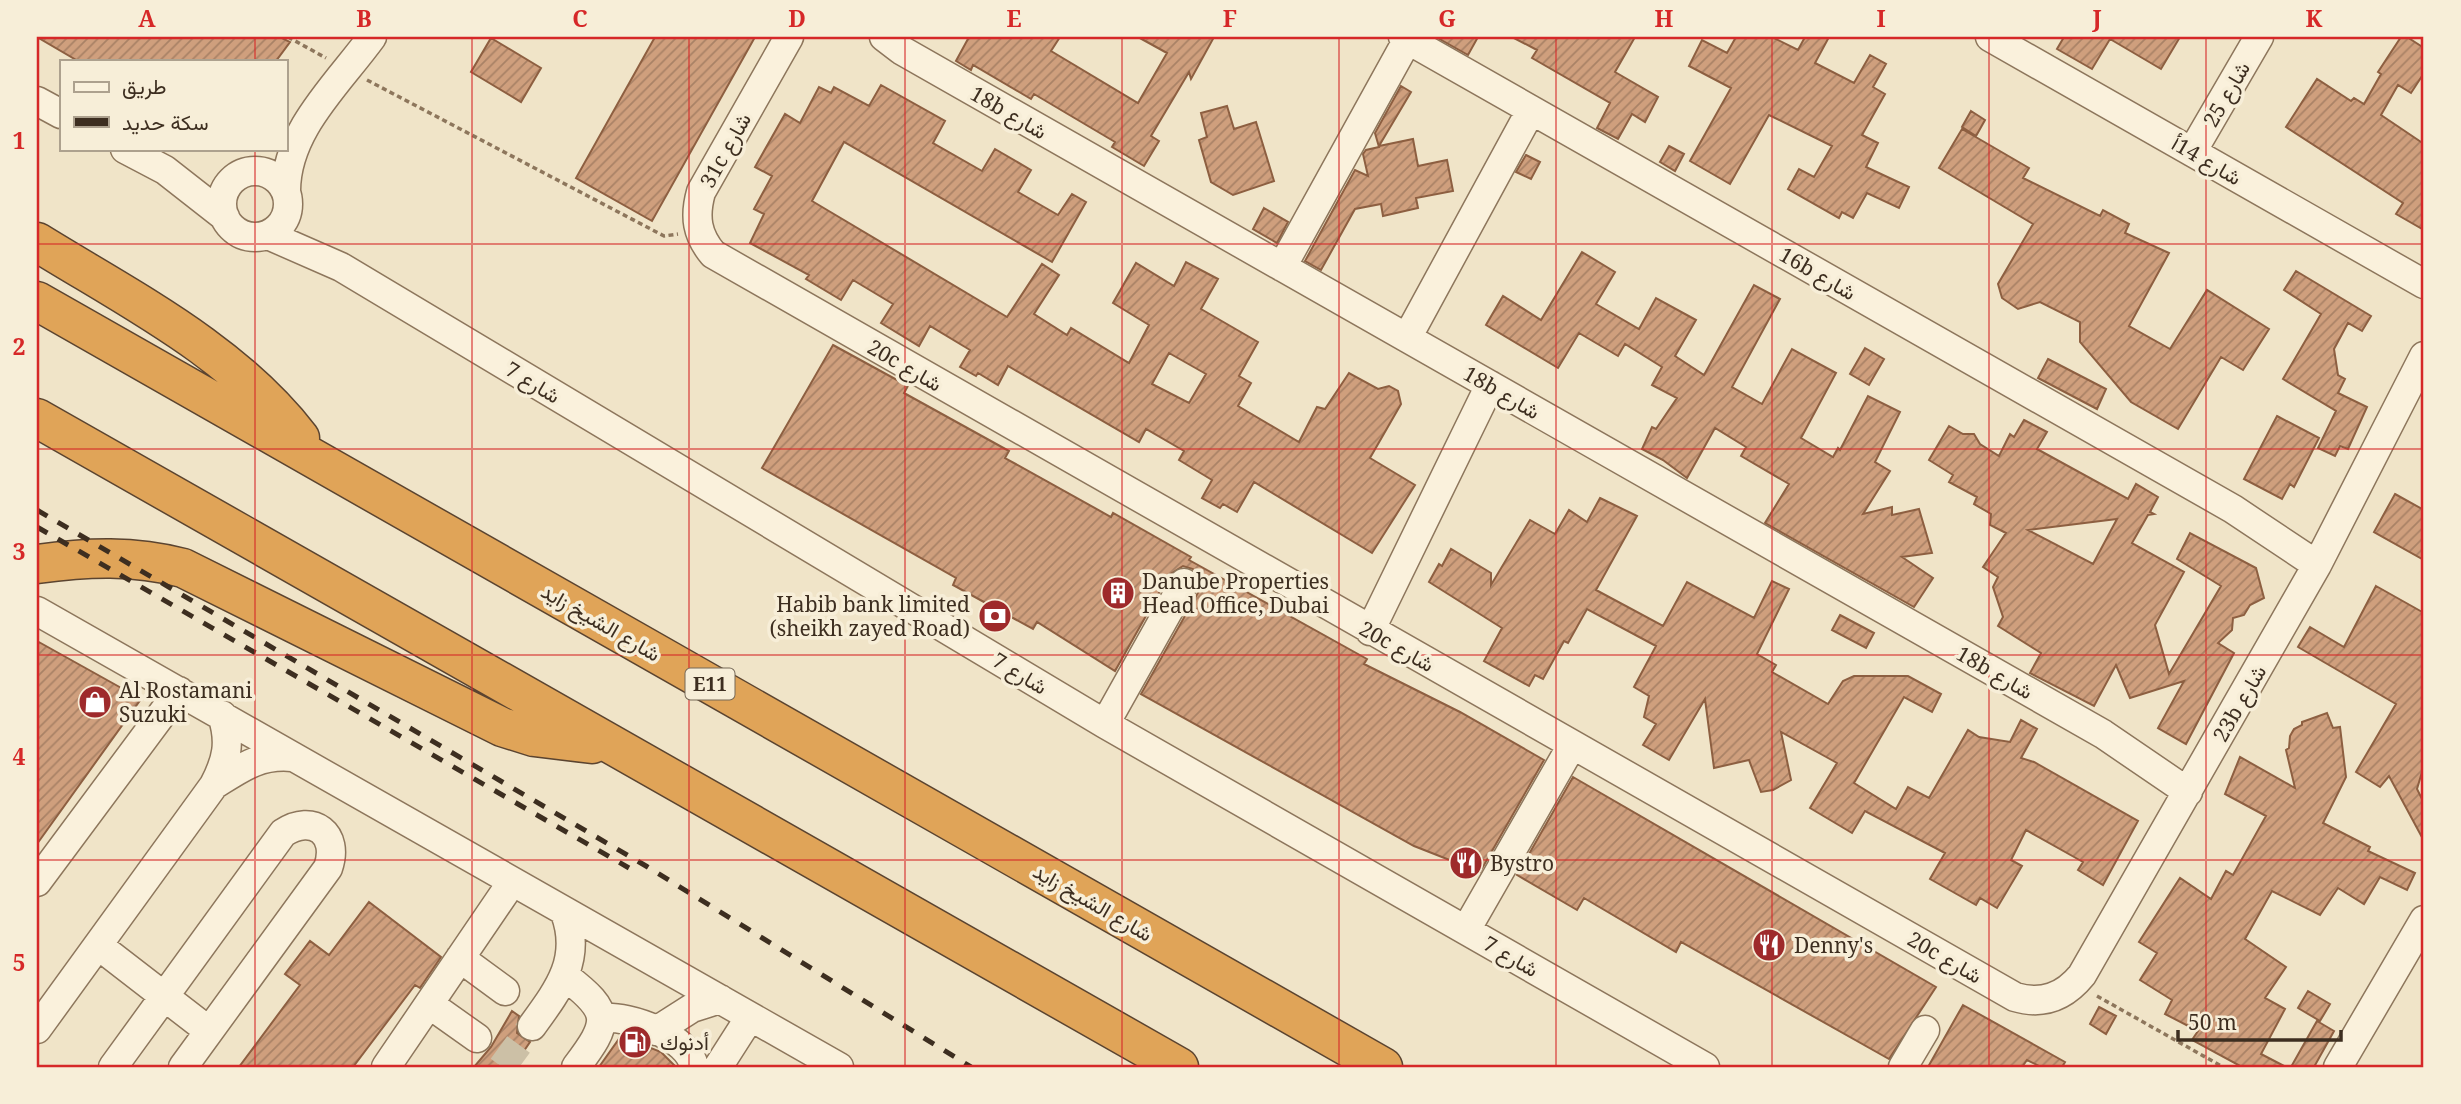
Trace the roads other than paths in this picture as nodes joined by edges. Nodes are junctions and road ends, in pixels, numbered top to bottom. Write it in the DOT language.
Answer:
graph roads {
  1 [pos="372,37"];
  2 [pos="789,37"];
  3 [pos="869,37"];
  4 [pos="1990,37"];
  5 [pos="2252,37"];
  6 [pos="2259,37"];
  7 [pos="1406,38"];
  8 [pos="892,43"];
  9 [pos="37,101"];
  10 [pos="1531,110"];
  11 [pos="60,113"];
  12 [pos="289,142"];
  13 [pos="2184,147"];
  14 [pos="127,150"];
  15 [pos="277,150"];
  16 [pos="165,170"];
  17 [pos="238,176"];
  18 [pos="287,196"];
  19 [pos="225,217"];
  20 [pos="268,235"];
  21 [pos="37,242"];
  22 [pos="725,262"];
  23 [pos="341,267"];
  24 [pos="1282,267"];
  25 [pos="2424,284"];
  26 [pos="37,301"];
  27 [pos="1407,338"];
  28 [pos="2424,356"];
  29 [pos="2424,382"];
  30 [pos="1498,390"];
  31 [pos="37,418"];
  32 [pos="2395,418"];
  33 [pos="319,461"];
  34 [pos="2321,558"];
  35 [pos="37,564"];
  36 [pos="1184,583"];
  37 [pos="37,611"];
  38 [pos="1361,626"];
  39 [pos="178,691"];
  40 [pos="222,715"];
  41 [pos="1105,724"];
  42 [pos="606,744"];
  43 [pos="1572,745"];
  44 [pos="292,757"];
  45 [pos="2192,784"];
  46 [pos="214,785"];
  47 [pos="37,881"];
  48 [pos="512,882"];
  49 [pos="565,913"];
  50 [pos="2424,920"];
  51 [pos="1466,930"];
  52 [pos="99,946"];
  53 [pos="460,958"];
  54 [pos="566,976"];
  55 [pos="2075,984"];
  56 [pos="505,991"];
  57 [pos="165,997"];
  58 [pos="720,999"];
  59 [pos="429,1004"];
  60 [pos="750,1017"];
  61 [pos="602,1018"];
  62 [pos="533,1026"];
  63 [pos="37,1029"];
  64 [pos="209,1031"];
  65 [pos="656,1031"];
  66 [pos="477,1038"];
  67 [pos="400,1062"];
  68 [pos="113,1067"];
  69 [pos="183,1067"];
  70 [pos="576,1067"];
  71 [pos="694,1067"];
  72 [pos="718,1067"];
  73 [pos="839,1067"];
  74 [pos="1179,1067"];
  75 [pos="1383,1067"];
  76 [pos="1705,1067"];
  77 [pos="1903,1067"];
  78 [pos="1913,1067"];
  79 [pos="2338,1067"];
  1 -- 12 [label="street"];
  2 -- 22 [label="street, 31c شارع"];
  3 -- 8 [label="street, 18b شارع"];
  4 -- 13 [label="street, شارع 14أ"];
  5 -- 13 [label="street, شارع 25"];
  6 -- 13 [label="street, شارع 25"];
  7 -- 10 [label="street, 16b شارع"];
  7 -- 24 [label="street"];
  8 -- 24 [label="street, 18b شارع"];
  9 -- 11 [label="street"];
  10 -- 27 [label="street"];
  10 -- 34 [label="street, 16b شارع"];
  12 -- 18 [label="street"];
  13 -- 25 [label="street, شارع 14أ"];
  14 -- 16 [label="street"];
  15 -- 17 [label="street"];
  16 -- 17 [label="street"];
  16 -- 19 [label="street"];
  17 -- 18 [label="street"];
  17 -- 19 [label="street"];
  18 -- 20 [label="street"];
  18 -- 23 [label="street, شارع 7"];
  19 -- 20 [label="street"];
  20 -- 23 [label="street, شارع 7"];
  21 -- 33 [label="highway"];
  22 -- 38 [label="street, 20c شارع"];
  23 -- 41 [label="street, شارع 7"];
  24 -- 27 [label="street, 18b شارع"];
  26 -- 33 [label="highway, شارع الشيخ زايد / E11"];
  27 -- 30 [label="street, 18b شارع"];
  28 -- 32 [label="street, 23b شارع"];
  29 -- 32 [label="street, 23b شارع"];
  30 -- 38 [label="street"];
  30 -- 45 [label="street, 18b شارع"];
  31 -- 42 [label="highway"];
  32 -- 34 [label="street, 23b شارع"];
  33 -- 75 [label="highway, شارع الشيخ زايد / E11"];
  34 -- 45 [label="street, 23b شارع"];
  35 -- 42 [label="highway"];
  36 -- 41 [label="street"];
  37 -- 39 [label="street"];
  38 -- 43 [label="street, 20c شارع"];
  39 -- 40 [label="street"];
  39 -- 47 [label="street"];
  40 -- 44 [label="street"];
  40 -- 46 [label="street"];
  41 -- 51 [label="street, شارع 7"];
  42 -- 74 [label="highway"];
  43 -- 51 [label="street"];
  43 -- 55 [label="street, 20c شارع"];
  44 -- 46 [label="street"];
  44 -- 48 [label="street"];
  45 -- 55 [label="street, 23b شارع"];
  46 -- 52 [label="street"];
  48 -- 49 [label="street"];
  48 -- 53 [label="street"];
  49 -- 54 [label="street"];
  49 -- 58 [label="street"];
  50 -- 79 [label="street"];
  51 -- 76 [label="street, شارع 7"];
  52 -- 57 [label="street"];
  52 -- 63 [label="street"];
  53 -- 56 [label="street"];
  53 -- 59 [label="street"];
  54 -- 61 [label="street"];
  54 -- 62 [label="street"];
  57 -- 64 [label="street"];
  57 -- 64 [label="street"];
  57 -- 68 [label="street"];
  58 -- 60 [label="street"];
  58 -- 65 [label="street"];
  59 -- 66 [label="street"];
  59 -- 67 [label="street"];
  60 -- 72 [label="street"];
  60 -- 73 [label="street"];
  61 -- 65 [label="street"];
  61 -- 70 [label="street"];
  64 -- 69 [label="street"];
  65 -- 71 [label="street"];
  77 -- 78 [label="street"];
}
